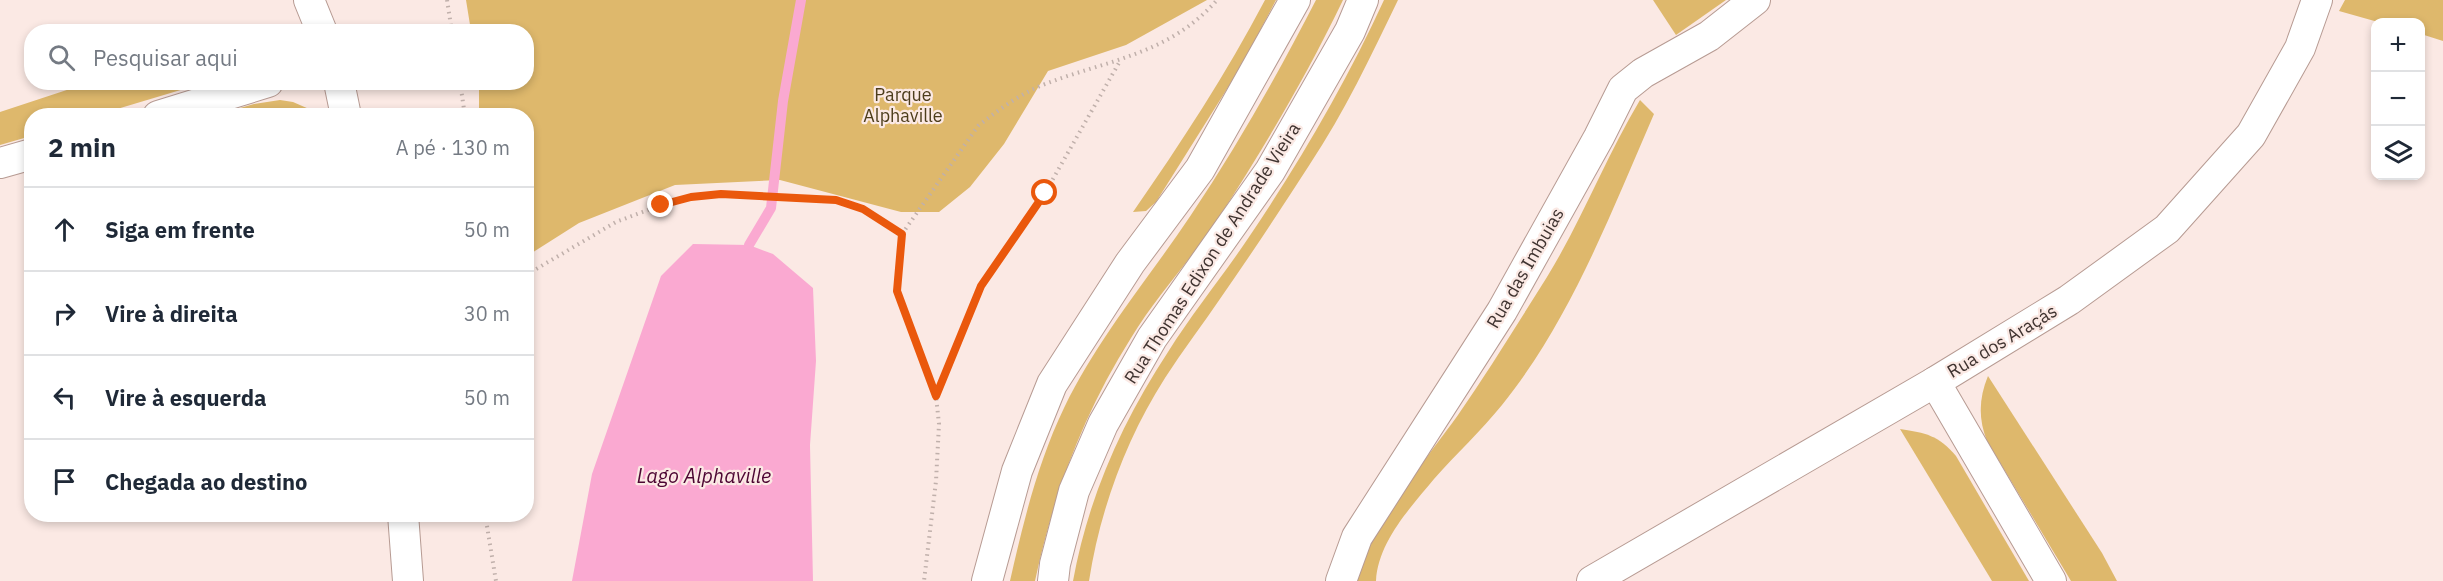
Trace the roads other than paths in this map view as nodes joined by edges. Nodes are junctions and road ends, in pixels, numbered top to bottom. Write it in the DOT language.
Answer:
graph roads {
  1 [pos="309,0"];
  2 [pos="1295,0"];
  3 [pos="1363,0"];
  4 [pos="1755,0"];
  5 [pos="2317,0"];
  6 [pos="319,24"];
  7 [pos="242,90"];
  8 [pos="341,90"];
  9 [pos="184,108"];
  10 [pos="344,108"];
  11 [pos="24,156"];
  12 [pos="0,163"];
  13 [pos="1935,382"];
  14 [pos="404,522"];
  15 [pos="408,581"];
  16 [pos="987,581"];
  17 [pos="1053,581"];
  18 [pos="1341,581"];
  19 [pos="1592,581"];
  20 [pos="2050,581"];
  1 -- 6 [label="street"];
  2 -- 16 [label="street"];
  3 -- 17 [label="street, Rua Thomas Edixon de Andrade Vieira"];
  4 -- 18 [label="street, Rua das Imbuias"];
  5 -- 13 [label="street, Rua dos Araçás"];
  7 -- 9 [label="street"];
  8 -- 10 [label="street"];
  11 -- 12 [label="street"];
  13 -- 19 [label="street, Rua dos Araçás"];
  13 -- 20 [label="street"];
  14 -- 15 [label="street"];
}
